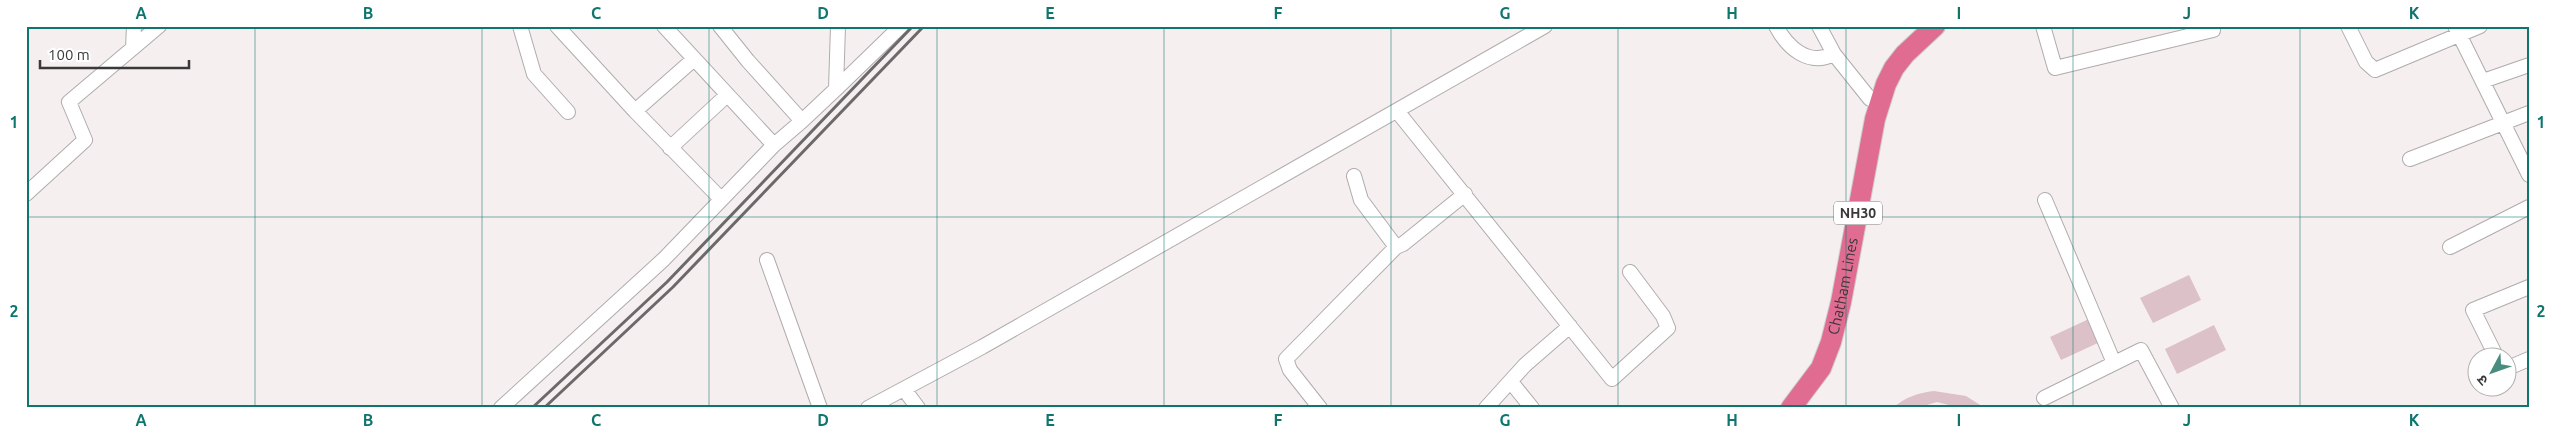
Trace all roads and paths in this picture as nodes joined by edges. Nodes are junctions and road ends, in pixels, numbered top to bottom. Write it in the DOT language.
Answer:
graph roads {
  1 [pos="134,26"];
  2 [pos="159,26"];
  3 [pos="520,26"];
  4 [pos="557,26"];
  5 [pos="664,26"];
  6 [pos="720,26"];
  7 [pos="838,26"];
  8 [pos="901,26"];
  9 [pos="1545,26"];
  10 [pos="1776,26"];
  11 [pos="1819,26"];
  12 [pos="1921,26"];
  13 [pos="1935,26"];
  14 [pos="2043,26"];
  15 [pos="2213,26"];
  16 [pos="2348,26"];
  17 [pos="2480,26"];
  18 [pos="2457,30"];
  19 [pos="133,48"];
  20 [pos="1834,54"];
  21 [pos="694,59"];
  22 [pos="2529,65"];
  23 [pos="2482,81"];
  24 [pos="836,88"];
  25 [pos="726,96"];
  26 [pos="1870,99"];
  27 [pos="635,111"];
  28 [pos="1397,111"];
  29 [pos="568,112"];
  30 [pos="2529,113"];
  31 [pos="802,121"];
  32 [pos="2504,123"];
  33 [pos="774,145"];
  34 [pos="670,148"];
  35 [pos="2410,158"];
  36 [pos="2529,175"];
  37 [pos="1354,176"];
  38 [pos="26,194"];
  39 [pos="1465,194"];
  40 [pos="721,200"];
  41 [pos="2045,200"];
  42 [pos="2529,207"];
  43 [pos="1396,247"];
  44 [pos="2450,247"];
  45 [pos="767,260"];
  46 [pos="1630,272"];
  47 [pos="2529,287"];
  48 [pos="1570,326"];
  49 [pos="2491,346"];
  50 [pos="2114,363"];
  51 [pos="1511,382"];
  52 [pos="904,389"];
  53 [pos="2044,398"];
  54 [pos="501,408"];
  55 [pos="820,408"];
  56 [pos="868,408"];
  57 [pos="918,408"];
  58 [pos="1320,408"];
  59 [pos="1486,408"];
  60 [pos="1532,408"];
  61 [pos="1777,408"];
  62 [pos="1791,408"];
  63 [pos="2172,408"];
  1 -- 19 [label="street"];
  2 -- 19 [label="street"];
  3 -- 29 [label="street"];
  4 -- 27 [label="street"];
  5 -- 21 [label="street"];
  6 -- 31 [label="street"];
  7 -- 24 [label="street"];
  8 -- 24 [label="street"];
  9 -- 28 [label="street"];
  10 -- 20 [label="street"];
  11 -- 20 [label="street"];
  12 -- 26 [label="highway, Chatham Lines / NH30"];
  13 -- 62 [label="highway, Chatham Lines / NH30"];
  14 -- 15 [label="street"];
  16 -- 18 [label="street"];
  17 -- 18 [label="street"];
  18 -- 23 [label="street"];
  19 -- 38 [label="street"];
  20 -- 26 [label="street"];
  21 -- 25 [label="street"];
  21 -- 27 [label="street"];
  22 -- 23 [label="street"];
  23 -- 32 [label="street"];
  24 -- 31 [label="street"];
  25 -- 33 [label="street"];
  25 -- 34 [label="street"];
  26 -- 61 [label="highway, Chatham Lines / NH30"];
  27 -- 34 [label="street"];
  28 -- 39 [label="street"];
  28 -- 52 [label="street"];
  30 -- 32 [label="street"];
  31 -- 33 [label="street"];
  32 -- 35 [label="street"];
  32 -- 36 [label="street"];
  33 -- 40 [label="street"];
  34 -- 40 [label="street"];
  37 -- 43 [label="street"];
  39 -- 43 [label="street"];
  39 -- 48 [label="street"];
  40 -- 54 [label="street"];
  41 -- 50 [label="street"];
  42 -- 44 [label="street"];
  43 -- 58 [label="street"];
  45 -- 55 [label="street"];
  46 -- 48 [label="street"];
  47 -- 49 [label="street"];
  48 -- 51 [label="street"];
  50 -- 53 [label="street"];
  50 -- 63 [label="street"];
  51 -- 59 [label="street"];
  51 -- 60 [label="street"];
  52 -- 56 [label="street"];
  52 -- 57 [label="street"];
}
